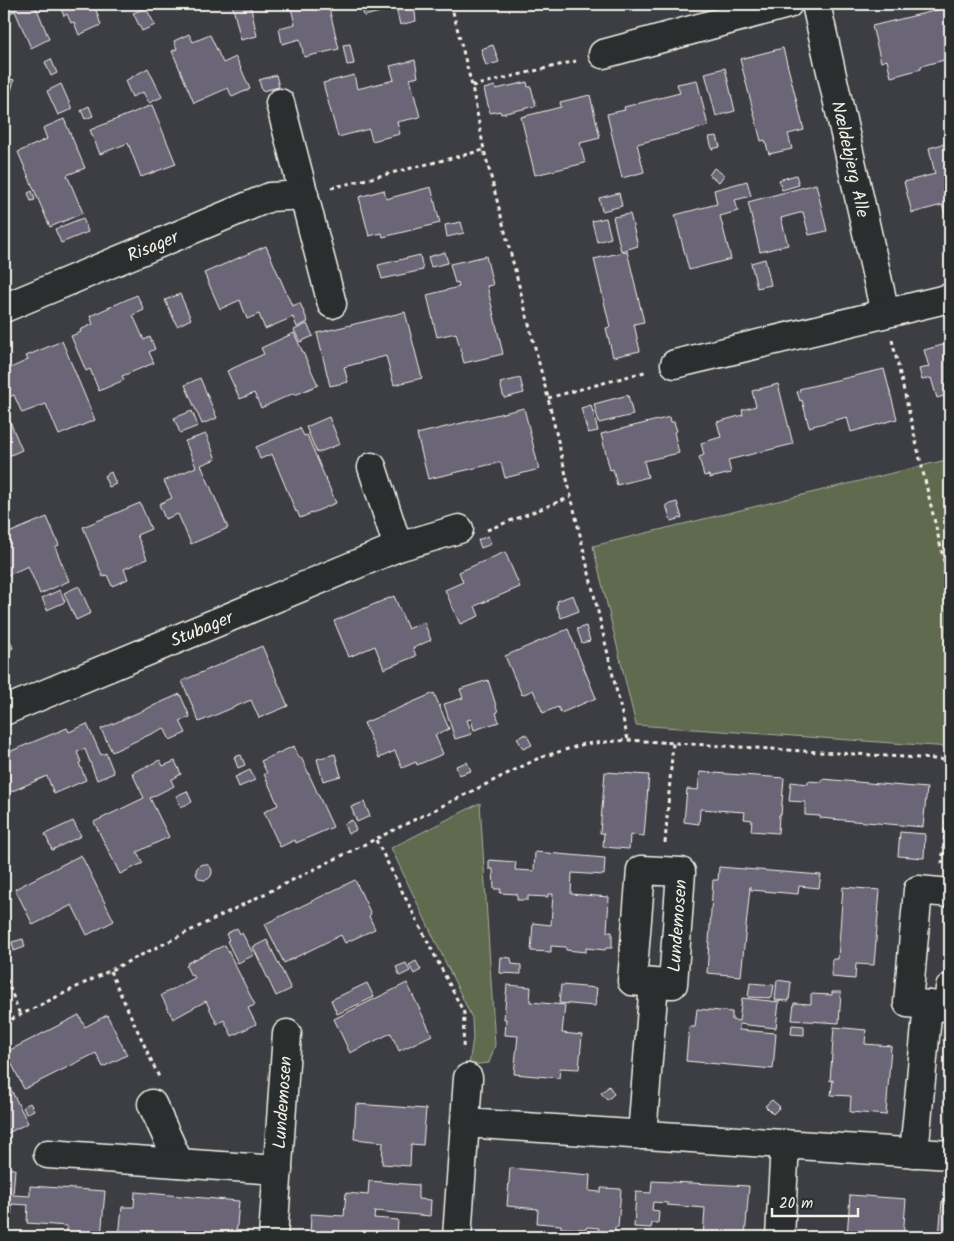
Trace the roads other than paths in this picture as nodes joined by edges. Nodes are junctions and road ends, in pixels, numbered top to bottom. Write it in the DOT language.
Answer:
graph roads {
  1 [pos="788,4"];
  2 [pos="816,4"];
  3 [pos="603,54"];
  4 [pos="280,103"];
  5 [pos="304,195"];
  6 [pos="950,298"];
  7 [pos="332,304"];
  8 [pos="4,308"];
  9 [pos="885,313"];
  10 [pos="675,364"];
  11 [pos="372,468"];
  12 [pos="459,529"];
  13 [pos="398,547"];
  14 [pos="4,711"];
  15 [pos="944,893"];
  16 [pos="654,983"];
  17 [pos="950,988"];
  18 [pos="928,1005"];
  19 [pos="287,1034"];
  20 [pos="468,1078"];
  21 [pos="152,1104"];
  22 [pos="465,1122"];
  23 [pos="642,1134"];
  24 [pos="785,1144"];
  25 [pos="914,1153"];
  26 [pos="48,1154"];
  27 [pos="950,1155"];
  28 [pos="179,1163"];
  29 [pos="278,1170"];
  30 [pos="273,1237"];
  31 [pos="457,1237"];
  32 [pos="780,1237"];
  1 -- 3 [label="street"];
  2 -- 9 [label="street, Nældebjerg Alle"];
  4 -- 5 [label="street"];
  5 -- 7 [label="street"];
  5 -- 8 [label="street, Risager"];
  6 -- 9 [label="street"];
  9 -- 10 [label="street"];
  11 -- 13 [label="street"];
  12 -- 13 [label="street, Stubager"];
  13 -- 14 [label="street, Stubager"];
  15 -- 18 [label="street"];
  16 -- 16 [label="street, Lundemosen"];
  16 -- 23 [label="street, Lundemosen"];
  17 -- 18 [label="street"];
  18 -- 25 [label="street"];
  19 -- 29 [label="street, Lundemosen"];
  20 -- 22 [label="street"];
  21 -- 28 [label="street"];
  22 -- 23 [label="street"];
  22 -- 31 [label="street"];
  23 -- 24 [label="street"];
  24 -- 25 [label="street"];
  24 -- 32 [label="street"];
  25 -- 27 [label="street"];
  26 -- 28 [label="street, Lundemosen"];
  28 -- 29 [label="street, Lundemosen"];
  29 -- 30 [label="street, Lundemosen"];
}
